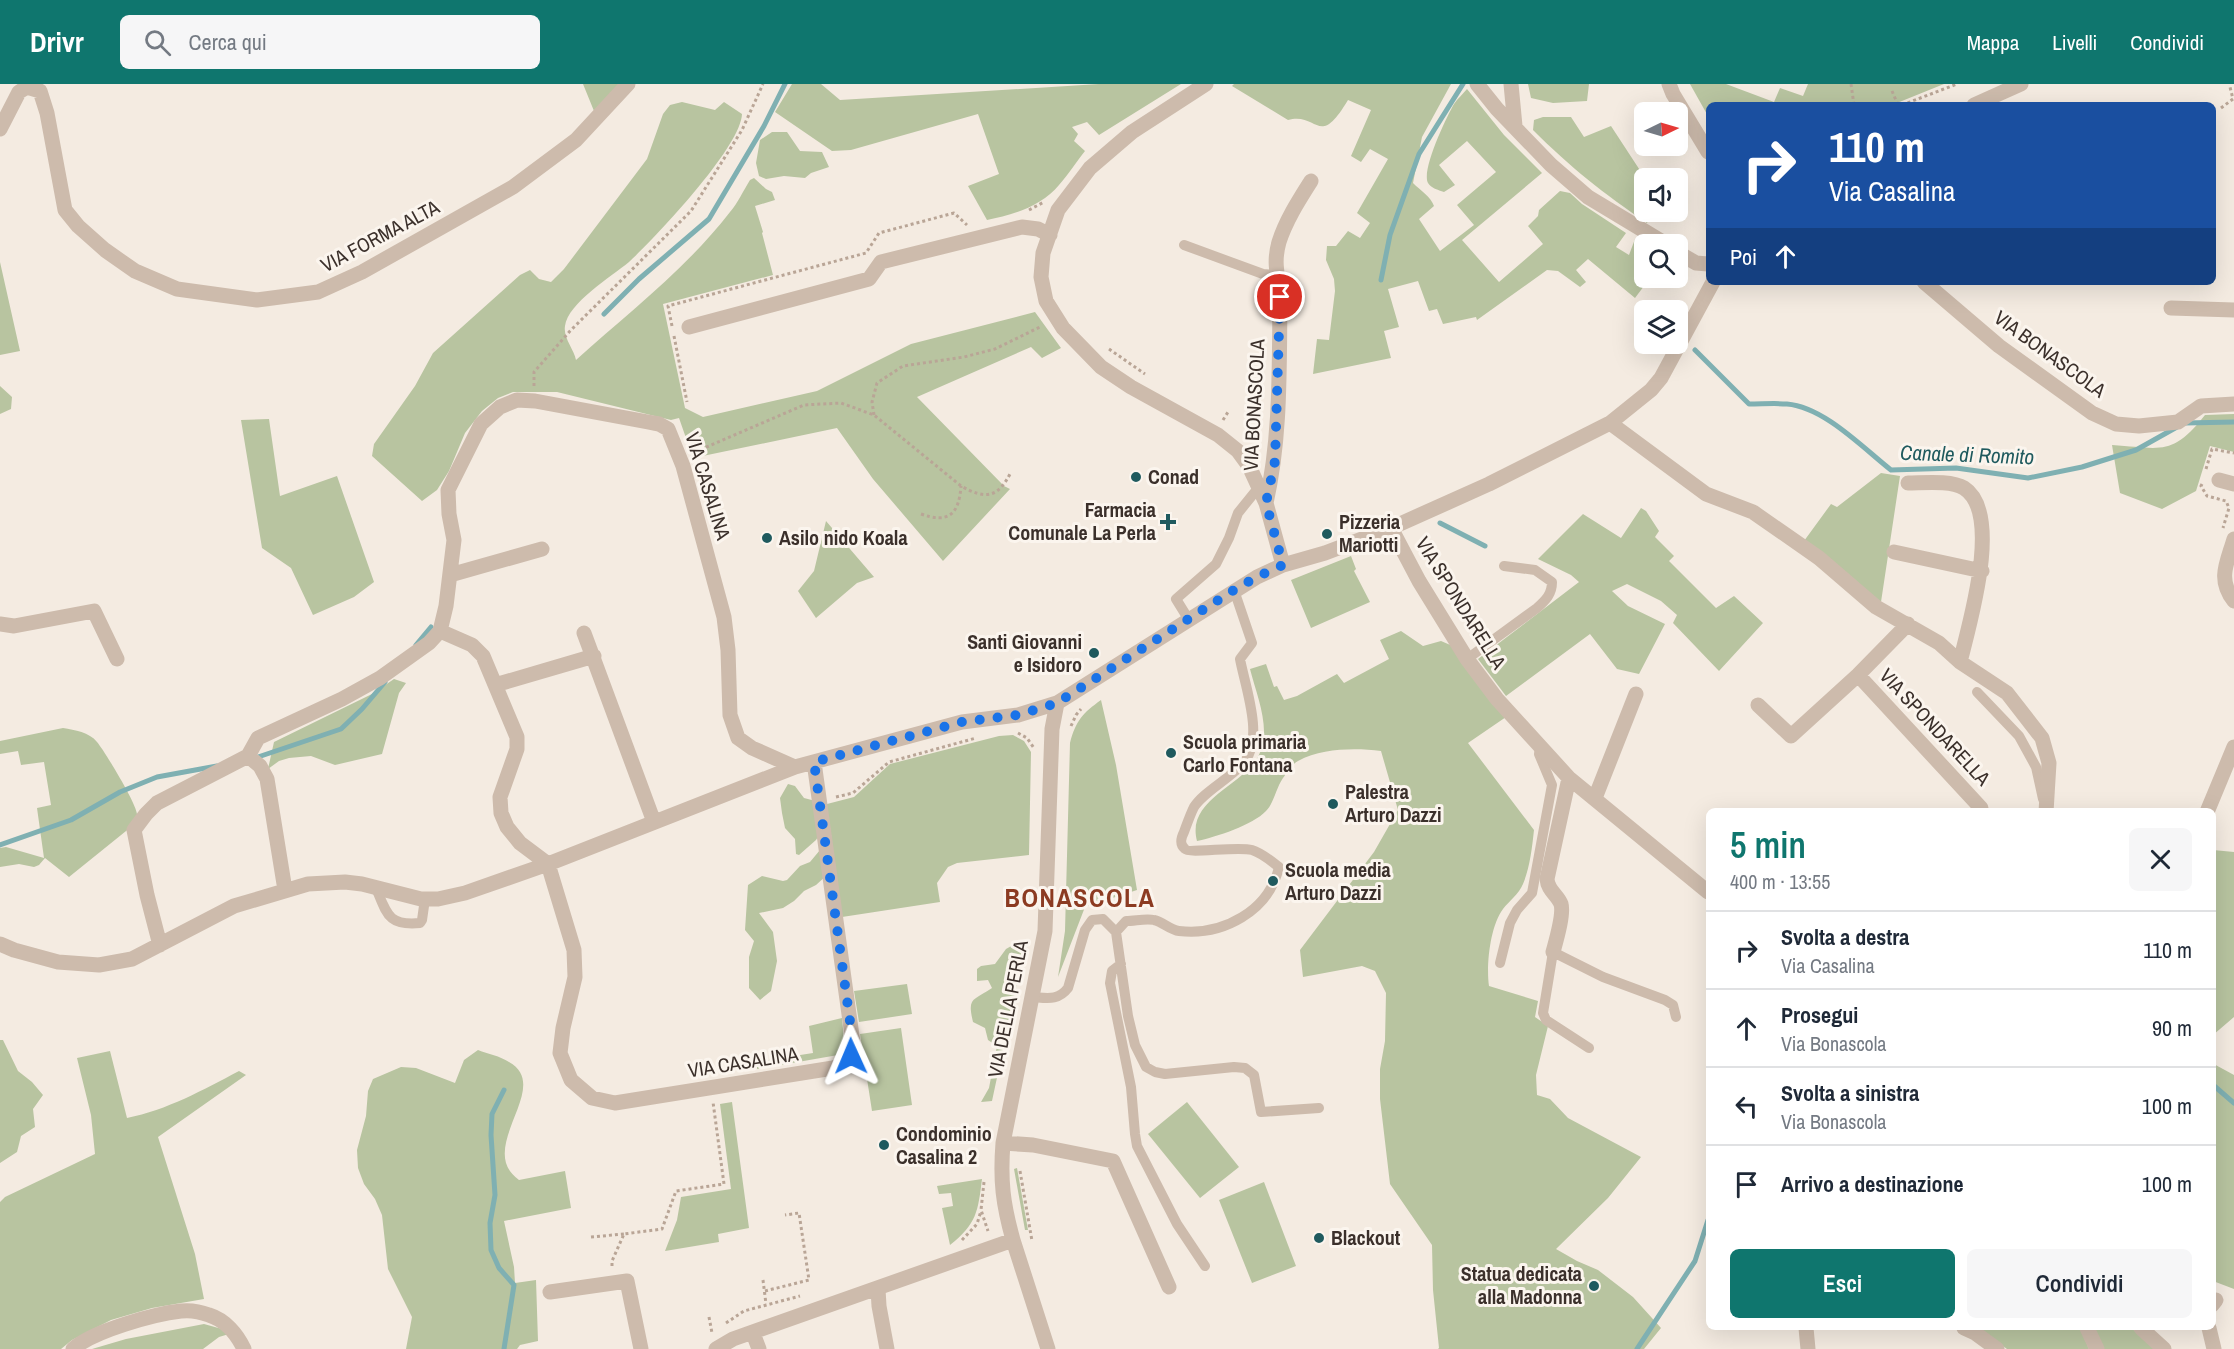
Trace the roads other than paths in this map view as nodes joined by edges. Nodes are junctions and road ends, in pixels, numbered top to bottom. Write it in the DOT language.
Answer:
graph roads {
  1 [pos="628,84"];
  2 [pos="1206,84"];
  3 [pos="1477,84"];
  4 [pos="1511,84"];
  5 [pos="1669,84"];
  6 [pos="2014,85"];
  7 [pos="1980,102"];
  8 [pos="1515,126"];
  9 [pos="0,129"];
  10 [pos="1706,149"];
  11 [pos="1311,181"];
  12 [pos="1649,234"];
  13 [pos="1050,235"];
  14 [pos="1184,245"];
  15 [pos="1688,258"];
  16 [pos="1706,264"];
  17 [pos="1276,275"];
  18 [pos="1711,285"];
  19 [pos="1928,285"];
  20 [pos="2171,308"];
  21 [pos="2234,310"];
  22 [pos="689,327"];
  23 [pos="2234,404"];
  24 [pos="1610,423"];
  25 [pos="2218,480"];
  26 [pos="1908,483"];
  27 [pos="2234,484"];
  28 [pos="1259,487"];
  29 [pos="1266,503"];
  30 [pos="1391,528"];
  31 [pos="2228,535"];
  32 [pos="543,549"];
  33 [pos="1894,552"];
  34 [pos="1283,565"];
  35 [pos="1504,566"];
  36 [pos="1982,571"];
  37 [pos="450,575"];
  38 [pos="1234,590"];
  39 [pos="2234,601"];
  40 [pos="1189,620"];
  41 [pos="0,624"];
  42 [pos="1908,624"];
  43 [pos="440,631"];
  44 [pos="584,633"];
  45 [pos="594,656"];
  46 [pos="117,659"];
  47 [pos="1467,659"];
  48 [pos="1960,662"];
  49 [pos="1858,675"];
  50 [pos="495,685"];
  51 [pos="1977,692"];
  52 [pos="1636,694"];
  53 [pos="1057,703"];
  54 [pos="1758,705"];
  55 [pos="1540,746"];
  56 [pos="2234,747"];
  57 [pos="248,756"];
  58 [pos="814,762"];
  59 [pos="795,767"];
  60 [pos="1569,778"];
  61 [pos="1594,798"];
  62 [pos="1978,808"];
  63 [pos="2045,808"];
  64 [pos="2046,808"];
  65 [pos="2209,808"];
  66 [pos="654,822"];
  67 [pos="548,864"];
  68 [pos="376,888"];
  69 [pos="285,890"];
  70 [pos="1706,890"];
  71 [pos="425,899"];
  72 [pos="1116,932"];
  73 [pos="0,944"];
  74 [pos="160,945"];
  75 [pos="1553,952"];
  76 [pos="1500,963"];
  77 [pos="1121,964"];
  78 [pos="1033,997"];
  79 [pos="1676,1017"];
  80 [pos="1589,1048"];
  81 [pos="1319,1108"];
  82 [pos="1009,1144"];
  83 [pos="1013,1240"];
  84 [pos="1205,1266"];
  85 [pos="1169,1287"];
  86 [pos="878,1288"];
  87 [pos="550,1292"];
  88 [pos="1806,1330"];
  89 [pos="1967,1330"];
  90 [pos="2088,1330"];
  91 [pos="2142,1330"];
  92 [pos="2209,1330"];
  93 [pos="753,1333"];
  94 [pos="714,1343"];
  95 [pos="73,1349"];
  96 [pos="244,1349"];
  97 [pos="641,1349"];
  98 [pos="759,1349"];
  99 [pos="887,1349"];
  100 [pos="1048,1349"];
  101 [pos="1808,1349"];
  102 [pos="1997,1349"];
  103 [pos="2097,1349"];
  104 [pos="2164,1349"];
  105 [pos="2214,1349"];
  1 -- 9 [label="street, VIA FORMA ALTA"];
  2 -- 13 [label="street"];
  3 -- 8 [label="street"];
  4 -- 8 [label="street"];
  5 -- 10 [label="street"];
  6 -- 7 [label="street"];
  8 -- 12 [label="street"];
  11 -- 17 [label="street, VIA BONASCOLA"];
  13 -- 22 [label="street"];
  13 -- 28 [label="street"];
  14 -- 17 [label="lane"];
  15 -- 16 [label="street"];
  17 -- 29 [label="street, VIA BONASCOLA"];
  18 -- 24 [label="street"];
  19 -- 23 [label="street, VIA BONASCOLA"];
  20 -- 21 [label="street"];
  24 -- 30 [label="street"];
  24 -- 42 [label="street"];
  25 -- 27 [label="street"];
  26 -- 36 [label="street"];
  28 -- 29 [label="street"];
  28 -- 40 [label="lane"];
  29 -- 34 [label="street, VIA BONASCOLA"];
  30 -- 34 [label="street"];
  30 -- 47 [label="street, VIA SPONDARELLA"];
  31 -- 39 [label="street"];
  32 -- 37 [label="street"];
  33 -- 36 [label="street"];
  34 -- 38 [label="street"];
  35 -- 47 [label="lane"];
  36 -- 48 [label="street"];
  37 -- 43 [label="street, VIA CASALINA"];
  37 -- 59 [label="street, VIA CASALINA"];
  38 -- 40 [label="street"];
  38 -- 72 [label="lane"];
  40 -- 53 [label="street"];
  41 -- 46 [label="street"];
  42 -- 48 [label="street"];
  42 -- 49 [label="street"];
  43 -- 50 [label="street"];
  43 -- 57 [label="street"];
  44 -- 45 [label="street"];
  45 -- 50 [label="street"];
  45 -- 66 [label="street"];
  47 -- 55 [label="street, VIA SPONDARELLA"];
  48 -- 64 [label="street"];
  49 -- 54 [label="street"];
  49 -- 62 [label="street, VIA SPONDARELLA"];
  50 -- 67 [label="street"];
  51 -- 63 [label="lane"];
  52 -- 61 [label="street"];
  53 -- 58 [label="street"];
  53 -- 78 [label="street, VIA DELLA PERLA"];
  55 -- 60 [label="street, VIA SPONDARELLA"];
  55 -- 76 [label="lane"];
  56 -- 65 [label="street"];
  57 -- 69 [label="street"];
  57 -- 74 [label="street"];
  58 -- 59 [label="street"];
  58 -- 67 [label="street, VIA CASALINA"];
  59 -- 66 [label="street"];
  60 -- 61 [label="street, VIA SPONDARELLA"];
  60 -- 75 [label="street"];
  61 -- 70 [label="street, VIA SPONDARELLA"];
  66 -- 67 [label="street"];
  67 -- 71 [label="street"];
  68 -- 69 [label="street"];
  68 -- 71 [label="street"];
  68 -- 71 [label="lane"];
  69 -- 74 [label="street"];
  72 -- 77 [label="lane"];
  72 -- 78 [label="lane"];
  73 -- 74 [label="street"];
  75 -- 79 [label="lane"];
  75 -- 80 [label="lane"];
  77 -- 81 [label="lane"];
  77 -- 84 [label="lane"];
  78 -- 82 [label="street, VIA DELLA PERLA"];
  82 -- 83 [label="street, VIA DELLA PERLA"];
  82 -- 85 [label="street"];
  83 -- 86 [label="street"];
  83 -- 100 [label="street, VIA DELLA PERLA"];
  86 -- 93 [label="street"];
  86 -- 99 [label="street"];
  87 -- 97 [label="street"];
  88 -- 101 [label="street"];
  89 -- 102 [label="street"];
  90 -- 103 [label="street"];
  91 -- 104 [label="street"];
  92 -- 105 [label="street"];
  93 -- 94 [label="street"];
  93 -- 98 [label="street"];
  95 -- 96 [label="street"];
}
